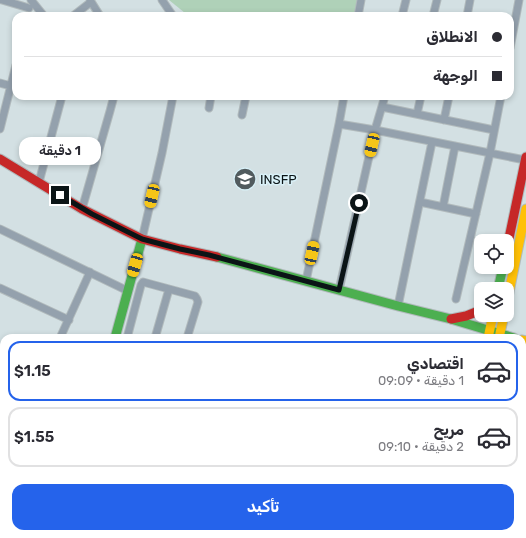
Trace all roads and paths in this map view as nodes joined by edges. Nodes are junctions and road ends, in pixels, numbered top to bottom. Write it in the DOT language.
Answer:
graph roads {
  1 [pos="2,0"];
  2 [pos="162,0"];
  3 [pos="361,0"];
  4 [pos="406,0"];
  5 [pos="437,0"];
  6 [pos="470,0"];
  7 [pos="519,0"];
  8 [pos="91,1"];
  9 [pos="31,4"];
  10 [pos="40,12"];
  11 [pos="78,12"];
  12 [pos="98,12"];
  13 [pos="170,12"];
  14 [pos="359,12"];
  15 [pos="404,12"];
  16 [pos="435,12"];
  17 [pos="468,12"];
  18 [pos="514,22"];
  19 [pos="12,82"];
  20 [pos="0,83"];
  21 [pos="11,86"];
  22 [pos="61,100"];
  23 [pos="113,100"];
  24 [pos="172,100"];
  25 [pos="211,100"];
  26 [pos="245,100"];
  27 [pos="343,100"];
  28 [pos="383,100"];
  29 [pos="420,100"];
  30 [pos="448,100"];
  31 [pos="501,100"];
  32 [pos="382,107"];
  33 [pos="209,108"];
  34 [pos="2,111"];
  35 [pos="417,114"];
  36 [pos="242,115"];
  37 [pos="444,120"];
  38 [pos="339,124"];
  39 [pos="0,129"];
  40 [pos="375,130"];
  41 [pos="494,130"];
  42 [pos="432,142"];
  43 [pos="455,146"];
  44 [pos="490,153"];
  45 [pos="526,158"];
  46 [pos="0,159"];
  47 [pos="39,182"];
  48 [pos="420,202"];
  49 [pos="443,207"];
  50 [pos="82,209"];
  51 [pos="526,209"];
  52 [pos="476,214"];
  53 [pos="0,229"];
  54 [pos="510,234"];
  55 [pos="142,239"];
  56 [pos="90,272"];
  57 [pos="306,281"];
  58 [pos="511,282"];
  59 [pos="0,288"];
  60 [pos="169,289"];
  61 [pos="339,290"];
  62 [pos="128,291"];
  63 [pos="456,299"];
  64 [pos="398,306"];
  65 [pos="474,313"];
  66 [pos="452,319"];
  67 [pos="69,320"];
  68 [pos="491,322"];
  69 [pos="503,322"];
  70 [pos="62,334"];
  71 [pos="116,334"];
  72 [pos="128,334"];
  73 [pos="156,334"];
  74 [pos="188,334"];
  75 [pos="488,334"];
  76 [pos="500,334"];
  1 -- 9 [label="street"];
  2 -- 13 [label="street"];
  3 -- 14 [label="street"];
  4 -- 15 [label="street"];
  5 -- 16 [label="street"];
  6 -- 17 [label="street"];
  7 -- 18 [label="street"];
  8 -- 11 [label="street"];
  8 -- 12 [label="street"];
  9 -- 10 [label="street"];
  19 -- 21 [label="street"];
  20 -- 21 [label="street"];
  21 -- 34 [label="street"];
  22 -- 47 [label="street"];
  23 -- 50 [label="street"];
  24 -- 55 [label="street"];
  25 -- 33 [label="street"];
  26 -- 36 [label="street"];
  27 -- 38 [label="street"];
  28 -- 32 [label="street"];
  29 -- 35 [label="street"];
  30 -- 37 [label="street"];
  31 -- 41 [label="street"];
  32 -- 35 [label="street"];
  32 -- 40 [label="street"];
  34 -- 39 [label="street"];
  35 -- 37 [label="street"];
  37 -- 41 [label="street"];
  38 -- 40 [label="street"];
  38 -- 57 [label="street"];
  40 -- 42 [label="street"];
  40 -- 61 [label="street"];
  41 -- 44 [label="street"];
  42 -- 43 [label="street"];
  42 -- 48 [label="street"];
  43 -- 44 [label="street"];
  43 -- 49 [label="street"];
  44 -- 45 [label="street"];
  44 -- 52 [label="street"];
  45 -- 54 [label="street"];
  46 -- 47 [label="street"];
  47 -- 50 [label="street"];
  48 -- 49 [label="street"];
  48 -- 64 [label="street"];
  49 -- 52 [label="street"];
  50 -- 55 [label="street"];
  51 -- 58 [label="street"];
  52 -- 63 [label="street"];
  53 -- 56 [label="street"];
  55 -- 57 [label="street"];
  55 -- 62 [label="street"];
  56 -- 62 [label="street"];
  56 -- 67 [label="street"];
  57 -- 61 [label="street"];
  59 -- 67 [label="street"];
  60 -- 72 [label="street"];
  60 -- 73 [label="street"];
  60 -- 74 [label="street"];
  61 -- 64 [label="street"];
  62 -- 71 [label="street"];
  64 -- 66 [label="street"];
  65 -- 66 [label="street"];
  66 -- 75 [label="street"];
  67 -- 70 [label="street"];
  68 -- 75 [label="street"];
  69 -- 76 [label="street"];
}
